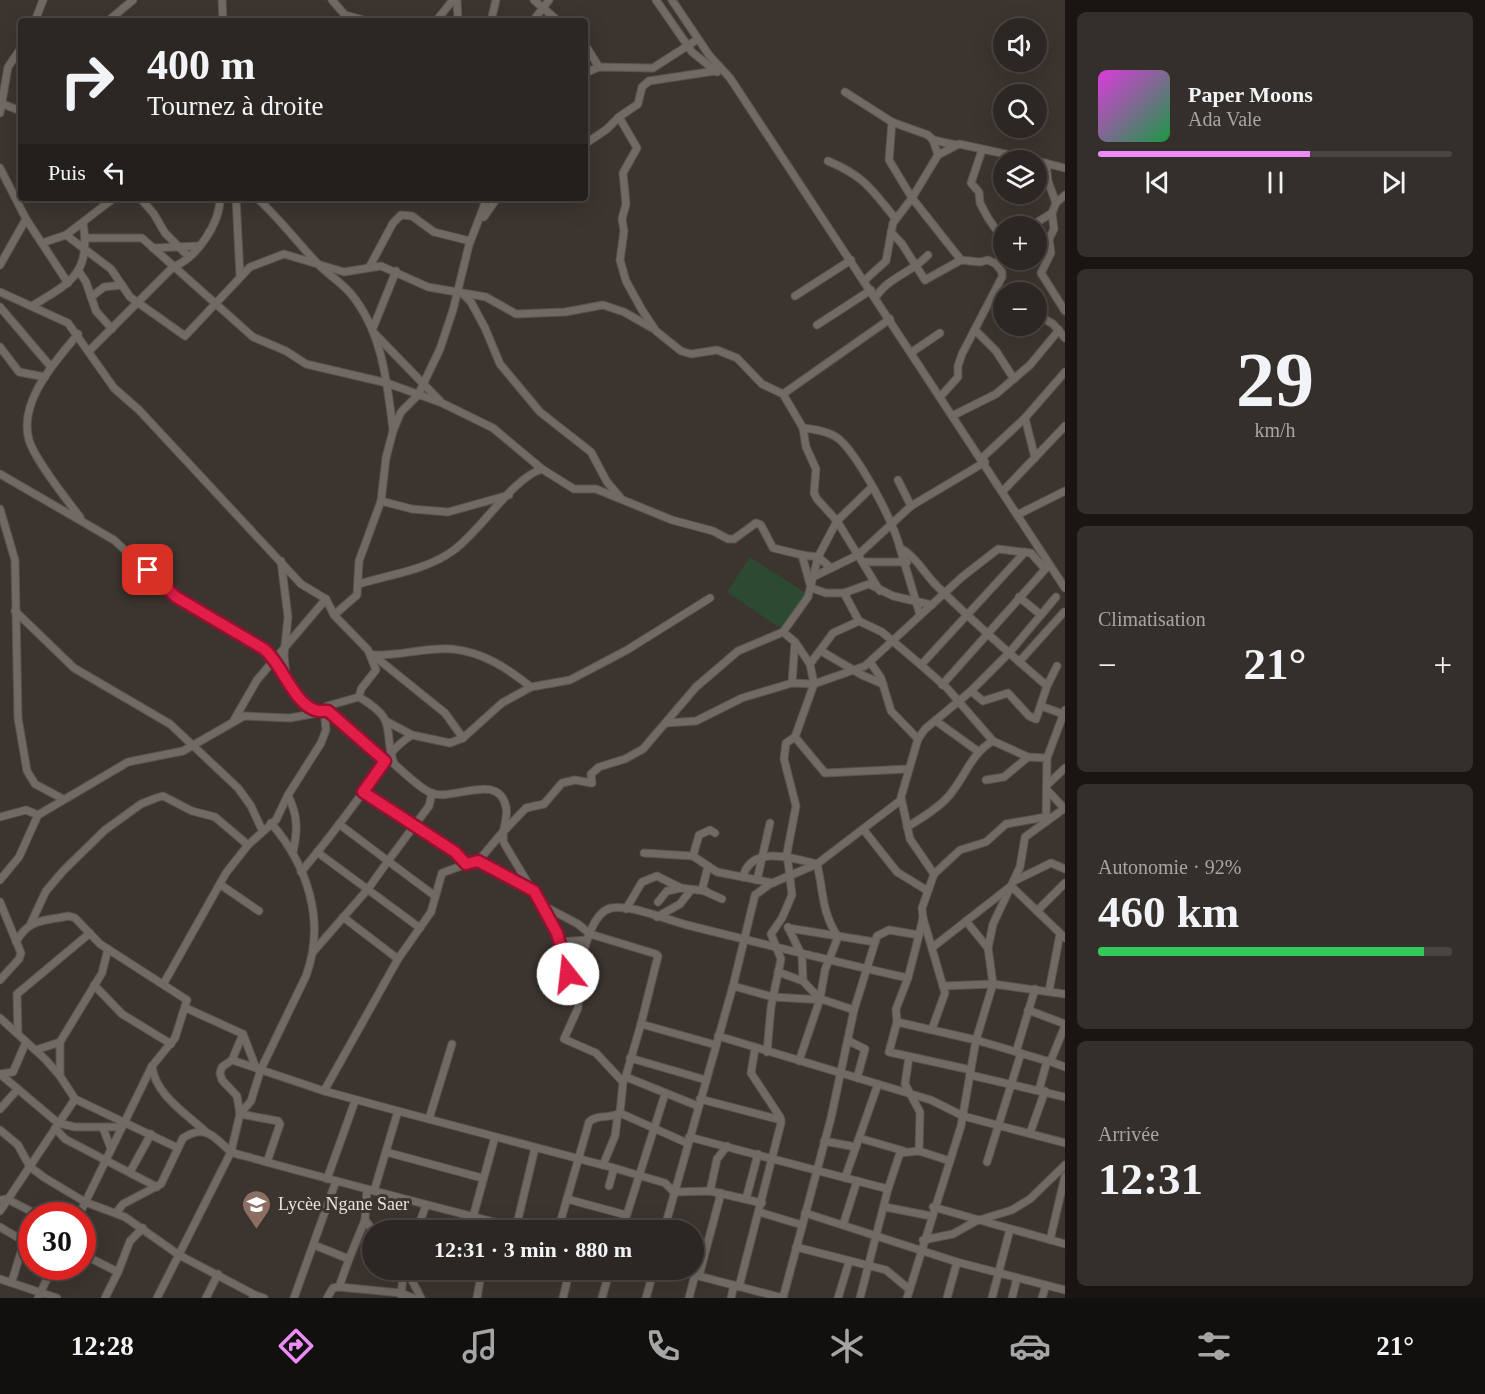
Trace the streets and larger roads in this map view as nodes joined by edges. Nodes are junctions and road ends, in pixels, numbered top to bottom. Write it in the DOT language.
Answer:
graph roads {
  1 [pos="42,0"];
  2 [pos="133,0"];
  3 [pos="222,0"];
  4 [pos="332,0"];
  5 [pos="455,0"];
  6 [pos="496,0"];
  7 [pos="534,0"];
  8 [pos="549,0"];
  9 [pos="656,0"];
  10 [pos="672,0"];
  11 [pos="542,9"];
  12 [pos="36,18"];
  13 [pos="112,18"];
  14 [pos="223,18"];
  15 [pos="356,18"];
  16 [pos="439,18"];
  17 [pos="458,18"];
  18 [pos="492,18"];
  19 [pos="535,18"];
  20 [pos="554,18"];
  21 [pos="698,39"];
  22 [pos="687,45"];
  23 [pos="588,50"];
  24 [pos="18,52"];
  25 [pos="599,67"];
  26 [pos="715,71"];
  27 [pos="588,72"];
  28 [pos="730,78"];
  29 [pos="845,92"];
  30 [pos="1,103"];
  31 [pos="18,110"];
  32 [pos="0,113"];
  33 [pos="619,117"];
  34 [pos="892,122"];
  35 [pos="933,140"];
  36 [pos="588,142"];
  37 [pos="956,145"];
  38 [pos="982,150"];
  39 [pos="993,152"];
  40 [pos="938,155"];
  41 [pos="828,161"];
  42 [pos="1047,163"];
  43 [pos="0,168"];
  44 [pos="1065,168"];
  45 [pos="1047,172"];
  46 [pos="1065,195"];
  47 [pos="912,198"];
  48 [pos="110,201"];
  49 [pos="143,201"];
  50 [pos="220,201"];
  51 [pos="236,201"];
  52 [pos="260,201"];
  53 [pos="486,201"];
  54 [pos="495,201"];
  55 [pos="1056,203"];
  56 [pos="1052,213"];
  57 [pos="1047,216"];
  58 [pos="895,218"];
  59 [pos="26,219"];
  60 [pos="480,221"];
  61 [pos="83,223"];
  62 [pos="993,225"];
  63 [pos="891,232"];
  64 [pos="66,235"];
  65 [pos="86,238"];
  66 [pos="471,241"];
  67 [pos="42,243"];
  68 [pos="178,246"];
  69 [pos="198,246"];
  70 [pos="153,248"];
  71 [pos="87,250"];
  72 [pos="928,255"];
  73 [pos="189,257"];
  74 [pos="851,260"];
  75 [pos="961,260"];
  76 [pos="993,262"];
  77 [pos="0,264"];
  78 [pos="318,264"];
  79 [pos="370,266"];
  80 [pos="173,267"];
  81 [pos="916,268"];
  82 [pos="78,270"];
  83 [pos="396,271"];
  84 [pos="240,275"];
  85 [pos="865,280"];
  86 [pos="68,282"];
  87 [pos="122,285"];
  88 [pos="871,290"];
  89 [pos="0,292"];
  90 [pos="460,293"];
  91 [pos="993,295"];
  92 [pos="795,296"];
  93 [pos="91,297"];
  94 [pos="876,297"];
  95 [pos="138,301"];
  96 [pos="215,302"];
  97 [pos="32,306"];
  98 [pos="0,307"];
  99 [pos="1065,311"];
  100 [pos="890,319"];
  101 [pos="1047,322"];
  102 [pos="817,325"];
  103 [pos="112,329"];
  104 [pos="374,330"];
  105 [pos="975,330"];
  106 [pos="1059,330"];
  107 [pos="656,331"];
  108 [pos="940,333"];
  109 [pos="78,334"];
  110 [pos="1065,338"];
  111 [pos="0,348"];
  112 [pos="89,351"];
  113 [pos="912,352"];
  114 [pos="51,367"];
  115 [pos="1065,372"];
  116 [pos="45,377"];
  117 [pos="1014,379"];
  118 [pos="387,383"];
  119 [pos="423,386"];
  120 [pos="783,394"];
  121 [pos="417,395"];
  122 [pos="941,396"];
  123 [pos="442,403"];
  124 [pos="954,415"];
  125 [pos="1025,418"];
  126 [pos="1065,426"];
  127 [pos="803,428"];
  128 [pos="393,431"];
  129 [pos="1035,458"];
  130 [pos="984,460"];
  131 [pos="542,469"];
  132 [pos="0,474"];
  133 [pos="898,480"];
  134 [pos="871,488"];
  135 [pos="1003,491"];
  136 [pos="1065,491"];
  137 [pos="509,495"];
  138 [pos="621,499"];
  139 [pos="381,501"];
  140 [pos="911,506"];
  141 [pos="0,509"];
  142 [pos="1017,514"];
  143 [pos="837,521"];
  144 [pos="84,522"];
  145 [pos="893,525"];
  146 [pos="900,548"];
  147 [pos="1025,552"];
  148 [pos="802,555"];
  149 [pos="858,555"];
  150 [pos="818,557"];
  151 [pos="915,560"];
  152 [pos="280,561"];
  153 [pos="864,562"];
  154 [pos="904,562"];
  155 [pos="1047,566"];
  156 [pos="831,568"];
  157 [pos="813,577"];
  158 [pos="360,584"];
  159 [pos="811,588"];
  160 [pos="1065,588"];
  161 [pos="880,591"];
  162 [pos="844,593"];
  163 [pos="945,594"];
  164 [pos="1020,597"];
  165 [pos="1056,597"];
  166 [pos="326,598"];
  167 [pos="710,598"];
  168 [pos="917,600"];
  169 [pos="932,605"];
  170 [pos="15,611"];
  171 [pos="1064,612"];
  172 [pos="334,615"];
  173 [pos="920,615"];
  174 [pos="1041,615"];
  175 [pos="968,616"];
  176 [pos="859,621"];
  177 [pos="783,632"];
  178 [pos="987,634"];
  179 [pos="893,640"];
  180 [pos="795,642"];
  181 [pos="285,646"];
  182 [pos="821,651"];
  183 [pos="370,653"];
  184 [pos="1009,653"];
  185 [pos="393,656"];
  186 [pos="275,660"];
  187 [pos="870,662"];
  188 [pos="1018,662"];
  189 [pos="385,664"];
  190 [pos="810,664"];
  191 [pos="921,665"];
  192 [pos="1057,666"];
  193 [pos="376,670"];
  194 [pos="856,670"];
  195 [pos="286,679"];
  196 [pos="792,683"];
  197 [pos="814,684"];
  198 [pos="883,684"];
  199 [pos="942,685"];
  200 [pos="1047,686"];
  201 [pos="531,687"];
  202 [pos="971,691"];
  203 [pos="359,697"];
  204 [pos="958,702"];
  205 [pos="1041,706"];
  206 [pos="322,711"];
  207 [pos="1064,712"];
  208 [pos="233,721"];
  209 [pos="386,721"];
  210 [pos="936,721"];
  211 [pos="666,723"];
  212 [pos="1065,733"];
  213 [pos="412,735"];
  214 [pos="795,737"];
  215 [pos="463,738"];
  216 [pos="918,739"];
  217 [pos="1055,740"];
  218 [pos="993,741"];
  219 [pos="193,745"];
  220 [pos="979,752"];
  221 [pos="391,755"];
  222 [pos="1028,758"];
  223 [pos="1047,758"];
  224 [pos="385,761"];
  225 [pos="1065,768"];
  226 [pos="908,769"];
  227 [pos="986,780"];
  228 [pos="1047,788"];
  229 [pos="363,792"];
  230 [pos="432,793"];
  231 [pos="288,795"];
  232 [pos="63,799"];
  233 [pos="901,800"];
  234 [pos="1065,808"];
  235 [pos="38,815"];
  236 [pos="0,818"];
  237 [pos="1046,820"];
  238 [pos="272,823"];
  239 [pos="770,823"];
  240 [pos="339,824"];
  241 [pos="414,825"];
  242 [pos="907,827"];
  243 [pos="863,829"];
  244 [pos="262,830"];
  245 [pos="502,833"];
  246 [pos="716,833"];
  247 [pos="248,845"];
  248 [pos="293,852"];
  249 [pos="317,852"];
  250 [pos="644,853"];
  251 [pos="693,856"];
  252 [pos="788,856"];
  253 [pos="762,857"];
  254 [pos="388,861"];
  255 [pos="478,861"];
  256 [pos="466,864"];
  257 [pos="817,864"];
  258 [pos="708,866"];
  259 [pos="1065,869"];
  260 [pos="301,872"];
  261 [pos="934,874"];
  262 [pos="791,876"];
  263 [pos="743,877"];
  264 [pos="0,880"];
  265 [pos="757,880"];
  266 [pos="773,883"];
  267 [pos="1012,884"];
  268 [pos="221,885"];
  269 [pos="1064,885"];
  270 [pos="681,888"];
  271 [pos="368,889"];
  272 [pos="691,890"];
  273 [pos="534,891"];
  274 [pos="706,891"];
  275 [pos="928,891"];
  276 [pos="435,896"];
  277 [pos="722,899"];
  278 [pos="0,902"];
  279 [pos="658,902"];
  280 [pos="542,905"];
  281 [pos="626,909"];
  282 [pos="259,911"];
  283 [pos="1037,911"];
  284 [pos="344,917"];
  285 [pos="657,917"];
  286 [pos="782,918"];
  287 [pos="923,918"];
  288 [pos="966,921"];
  289 [pos="31,923"];
  290 [pos="420,927"];
  291 [pos="789,928"];
  292 [pos="90,933"];
  293 [pos="919,935"];
  294 [pos="838,937"];
  295 [pos="1064,937"];
  296 [pos="743,939"];
  297 [pos="588,940"];
  298 [pos="16,942"];
  299 [pos="559,942"];
  300 [pos="875,942"];
  301 [pos="777,946"];
  302 [pos="933,947"];
  303 [pos="988,948"];
  304 [pos="108,949"];
  305 [pos="574,951"];
  306 [pos="313,952"];
  307 [pos="800,952"];
  308 [pos="583,958"];
  309 [pos="398,959"];
  310 [pos="830,959"];
  311 [pos="868,969"];
  312 [pos="778,972"];
  313 [pos="908,978"];
  314 [pos="0,980"];
  315 [pos="803,981"];
  316 [pos="164,983"];
  317 [pos="993,984"];
  318 [pos="94,985"];
  319 [pos="733,986"];
  320 [pos="943,986"];
  321 [pos="1035,989"];
  322 [pos="1049,991"];
  323 [pos="1065,994"];
  324 [pos="773,997"];
  325 [pos="820,999"];
  326 [pos="186,1008"];
  327 [pos="854,1010"];
  328 [pos="1028,1010"];
  329 [pos="0,1018"];
  330 [pos="897,1022"];
  331 [pos="641,1024"];
  332 [pos="1065,1025"];
  333 [pos="932,1029"];
  334 [pos="18,1034"];
  335 [pos="243,1034"];
  336 [pos="718,1036"];
  337 [pos="976,1040"];
  338 [pos="849,1041"];
  339 [pos="26,1042"];
  340 [pos="60,1042"];
  341 [pos="171,1044"];
  342 [pos="452,1044"];
  343 [pos="716,1044"];
  344 [pos="756,1048"];
  345 [pos="36,1050"];
  346 [pos="767,1052"];
  347 [pos="1018,1053"];
  348 [pos="909,1057"];
  349 [pos="630,1058"];
  350 [pos="232,1060"];
  351 [pos="799,1061"];
  352 [pos="1048,1061"];
  353 [pos="152,1066"];
  354 [pos="1065,1067"];
  355 [pos="259,1068"];
  356 [pos="13,1072"];
  357 [pos="971,1072"];
  358 [pos="841,1073"];
  359 [pos="0,1074"];
  360 [pos="60,1076"];
  361 [pos="857,1078"];
  362 [pos="625,1079"];
  363 [pos="706,1080"];
  364 [pos="878,1084"];
  365 [pos="1011,1084"];
  366 [pos="15,1087"];
  367 [pos="324,1091"];
  368 [pos="1042,1091"];
  369 [pos="665,1094"];
  370 [pos="909,1094"];
  371 [pos="1065,1097"];
  372 [pos="75,1099"];
  373 [pos="355,1101"];
  374 [pos="699,1103"];
  375 [pos="0,1109"];
  376 [pos="398,1111"];
  377 [pos="240,1114"];
  378 [pos="619,1114"];
  379 [pos="963,1116"];
  380 [pos="429,1119"];
  381 [pos="781,1120"];
  382 [pos="123,1124"];
  383 [pos="57,1125"];
  384 [pos="997,1125"];
  385 [pos="103,1128"];
  386 [pos="653,1128"];
  387 [pos="0,1130"];
  388 [pos="207,1133"];
  389 [pos="1030,1133"];
  390 [pos="151,1134"];
  391 [pos="495,1137"];
  392 [pos="859,1138"];
  393 [pos="688,1140"];
  394 [pos="824,1141"];
  395 [pos="1065,1143"];
  396 [pos="727,1146"];
  397 [pos="856,1147"];
  398 [pos="178,1148"];
  399 [pos="535,1148"];
  400 [pos="111,1149"];
  401 [pos="904,1151"];
  402 [pos="919,1151"];
  403 [pos="231,1152"];
  404 [pos="386,1152"];
  405 [pos="758,1155"];
  406 [pos="106,1159"];
  407 [pos="579,1159"];
  408 [pos="774,1159"];
  409 [pos="950,1161"];
  410 [pos="267,1162"];
  411 [pos="987,1162"];
  412 [pos="603,1165"];
  413 [pos="1065,1165"];
  414 [pos="30,1167"];
  415 [pos="614,1168"];
  416 [pos="816,1170"];
  417 [pos="130,1172"];
  418 [pos="637,1176"];
  419 [pos="1065,1176"];
  420 [pos="482,1178"];
  421 [pos="845,1178"];
  422 [pos="327,1179"];
  423 [pos="336,1181"];
  424 [pos="857,1181"];
  425 [pos="157,1186"];
  426 [pos="609,1186"];
  427 [pos="888,1189"];
  428 [pos="371,1190"];
  429 [pos="710,1191"];
  430 [pos="1063,1191"];
  431 [pos="674,1192"];
  432 [pos="721,1193"];
  433 [pos="3,1199"];
  434 [pos="567,1199"];
  435 [pos="746,1199"];
  436 [pos="85,1202"];
  437 [pos="762,1203"];
  438 [pos="426,1205"];
  439 [pos="18,1206"];
  440 [pos="96,1206"];
  441 [pos="885,1207"];
  442 [pos="933,1207"];
  443 [pos="1061,1209"];
  444 [pos="0,1211"];
  445 [pos="759,1212"];
  446 [pos="116,1213"];
  447 [pos="805,1214"];
  448 [pos="626,1215"];
  449 [pos="931,1216"];
  450 [pos="473,1217"];
  451 [pos="364,1220"];
  452 [pos="421,1220"];
  453 [pos="473,1220"];
  454 [pos="485,1220"];
  455 [pos="522,1220"];
  456 [pos="561,1220"];
  457 [pos="625,1220"];
  458 [pos="667,1220"];
  459 [pos="976,1221"];
  460 [pos="802,1225"];
  461 [pos="843,1225"];
  462 [pos="362,1226"];
  463 [pos="0,1227"];
  464 [pos="143,1228"];
  465 [pos="1010,1229"];
  466 [pos="876,1237"];
  467 [pos="18,1238"];
  468 [pos="923,1240"];
  469 [pos="1050,1240"];
  470 [pos="1065,1244"];
  471 [pos="314,1245"];
  472 [pos="796,1247"];
  473 [pos="920,1249"];
  474 [pos="704,1251"];
  475 [pos="179,1255"];
  476 [pos="350,1259"];
  477 [pos="96,1261"];
  478 [pos="18,1262"];
  479 [pos="849,1262"];
  480 [pos="957,1262"];
  481 [pos="868,1266"];
  482 [pos="118,1272"];
  483 [pos="218,1274"];
  484 [pos="998,1274"];
  485 [pos="704,1277"];
  486 [pos="0,1278"];
  487 [pos="1017,1278"];
  488 [pos="46,1280"];
  489 [pos="403,1280"];
  490 [pos="411,1280"];
  491 [pos="480,1280"];
  492 [pos="567,1280"];
  493 [pos="607,1280"];
  494 [pos="651,1280"];
  495 [pos="695,1280"];
  496 [pos="12,1281"];
  497 [pos="1046,1285"];
  498 [pos="737,1286"];
  499 [pos="339,1287"];
  500 [pos="909,1289"];
  501 [pos="1065,1290"];
  502 [pos="39,1295"];
  503 [pos="254,1296"];
  504 [pos="401,1296"];
  505 [pos="773,1297"];
  506 [pos="57,1298"];
  507 [pos="105,1298"];
  508 [pos="157,1298"];
  509 [pos="206,1298"];
  510 [pos="264,1298"];
  511 [pos="294,1298"];
  512 [pos="327,1298"];
  513 [pos="413,1298"];
  514 [pos="421,1298"];
  515 [pos="477,1298"];
  516 [pos="563,1298"];
  517 [pos="602,1298"];
  518 [pos="646,1298"];
  519 [pos="689,1298"];
  520 [pos="731,1298"];
  521 [pos="783,1298"];
  522 [pos="838,1298"];
  523 [pos="860,1298"];
  524 [pos="907,1298"];
  525 [pos="946,1298"];
  526 [pos="992,1298"];
  527 [pos="1012,1298"];
  528 [pos="1042,1298"];
  1 -- 12 [label="street"];
  2 -- 13 [label="street"];
  3 -- 14 [label="street"];
  4 -- 15 [label="street"];
  5 -- 16 [label="street"];
  5 -- 17 [label="street"];
  6 -- 18 [label="street"];
  7 -- 11 [label="street"];
  8 -- 11 [label="street"];
  9 -- 22 [label="street"];
  10 -- 21 [label="street"];
  11 -- 19 [label="street"];
  11 -- 20 [label="street"];
  21 -- 22 [label="street"];
  21 -- 28 [label="street"];
  22 -- 25 [label="street"];
  22 -- 26 [label="street"];
  23 -- 25 [label="street"];
  24 -- 30 [label="street"];
  25 -- 27 [label="street"];
  26 -- 28 [label="street"];
  26 -- 33 [label="street"];
  28 -- 74 [label="street"];
  29 -- 34 [label="street"];
  30 -- 31 [label="street"];
  30 -- 32 [label="street"];
  33 -- 36 [label="street"];
  33 -- 107 [label="street"];
  34 -- 35 [label="street"];
  34 -- 47 [label="street"];
  35 -- 37 [label="street"];
  35 -- 40 [label="street"];
  37 -- 38 [label="street"];
  37 -- 40 [label="street"];
  38 -- 39 [label="street"];
  38 -- 62 [label="street"];
  40 -- 47 [label="street"];
  41 -- 58 [label="street"];
  42 -- 44 [label="street"];
  43 -- 59 [label="street"];
  45 -- 55 [label="street"];
  46 -- 55 [label="street"];
  47 -- 58 [label="street"];
  47 -- 75 [label="street"];
  48 -- 61 [label="street"];
  49 -- 68 [label="street"];
  50 -- 69 [label="street"];
  51 -- 84 [label="street"];
  52 -- 78 [label="street"];
  53 -- 60 [label="street"];
  54 -- 60 [label="street"];
  55 -- 56 [label="street"];
  56 -- 57 [label="street"];
  56 -- 99 [label="street"];
  58 -- 63 [label="street"];
  59 -- 67 [label="street"];
  59 -- 77 [label="street"];
  60 -- 66 [label="street"];
  61 -- 64 [label="street"];
  61 -- 65 [label="street"];
  63 -- 81 [label="street"];
  63 -- 85 [label="street"];
  64 -- 67 [label="street"];
  64 -- 71 [label="street"];
  65 -- 70 [label="street"];
  65 -- 71 [label="street"];
  66 -- 79 [label="street"];
  66 -- 90 [label="street"];
  67 -- 86 [label="street"];
  68 -- 69 [label="street"];
  68 -- 70 [label="street"];
  68 -- 73 [label="street"];
  69 -- 73 [label="street"];
  70 -- 80 [label="street"];
  71 -- 82 [label="street"];
  71 -- 87 [label="street"];
  72 -- 81 [label="street"];
  73 -- 80 [label="street"];
  74 -- 85 [label="street"];
  74 -- 92 [label="street"];
  75 -- 76 [label="street"];
  75 -- 81 [label="street"];
  78 -- 79 [label="street"];
  78 -- 84 [label="street"];
  78 -- 104 [label="street"];
  79 -- 83 [label="street"];
  80 -- 95 [label="street"];
  80 -- 96 [label="street"];
  81 -- 94 [label="street"];
  82 -- 86 [label="street"];
  82 -- 93 [label="street"];
  83 -- 90 [label="street"];
  83 -- 104 [label="street"];
  84 -- 96 [label="street"];
  85 -- 88 [label="street"];
  86 -- 97 [label="street"];
  87 -- 93 [label="street"];
  87 -- 95 [label="street"];
  88 -- 94 [label="street"];
  88 -- 102 [label="street"];
  89 -- 97 [label="street"];
  90 -- 107 [label="street"];
  90 -- 119 [label="street"];
  90 -- 138 [label="street"];
  91 -- 105 [label="street"];
  93 -- 103 [label="street"];
  94 -- 100 [label="street"];
  95 -- 96 [label="street"];
  95 -- 103 [label="street"];
  96 -- 118 [label="street"];
  97 -- 109 [label="street"];
  98 -- 114 [label="street"];
  100 -- 113 [label="street"];
  100 -- 120 [label="street"];
  101 -- 106 [label="street"];
  103 -- 112 [label="street"];
  104 -- 118 [label="street"];
  104 -- 119 [label="street"];
  105 -- 117 [label="street"];
  105 -- 122 [label="street"];
  106 -- 110 [label="street"];
  106 -- 117 [label="street"];
  107 -- 120 [label="street"];
  108 -- 113 [label="street"];
  109 -- 112 [label="street"];
  109 -- 114 [label="street"];
  111 -- 116 [label="street"];
  112 -- 152 [label="street"];
  113 -- 122 [label="street"];
  114 -- 116 [label="street"];
  115 -- 125 [label="street"];
  116 -- 144 [label="street"];
  117 -- 124 [label="street"];
  118 -- 121 [label="street"];
  118 -- 128 [label="street"];
  119 -- 121 [label="street"];
  119 -- 123 [label="street"];
  120 -- 127 [label="street"];
  121 -- 123 [label="street"];
  121 -- 128 [label="street"];
  122 -- 124 [label="street"];
  123 -- 131 [label="street"];
  124 -- 130 [label="street"];
  125 -- 129 [label="street"];
  125 -- 130 [label="street"];
  126 -- 129 [label="street"];
  127 -- 134 [label="street"];
  127 -- 143 [label="street"];
  128 -- 139 [label="street"];
  129 -- 135 [label="street"];
  130 -- 135 [label="street"];
  130 -- 140 [label="street"];
  131 -- 137 [label="street"];
  131 -- 138 [label="street"];
  132 -- 144 [label="street"];
  133 -- 140 [label="street"];
  134 -- 143 [label="street"];
  134 -- 145 [label="street"];
  135 -- 142 [label="street"];
  136 -- 142 [label="street"];
  137 -- 139 [label="street"];
  137 -- 158 [label="street"];
  138 -- 148 [label="street"];
  139 -- 158 [label="street"];
  140 -- 145 [label="street"];
  141 -- 170 [label="street"];
  142 -- 155 [label="street"];
  143 -- 149 [label="street"];
  143 -- 150 [label="street"];
  144 -- 186 [label="street"];
  145 -- 146 [label="street"];
  145 -- 149 [label="street"];
  146 -- 151 [label="street"];
  146 -- 154 [label="street"];
  147 -- 155 [label="street"];
  147 -- 163 [label="street"];
  147 -- 175 [label="street"];
  148 -- 150 [label="street"];
  148 -- 159 [label="street"];
  149 -- 153 [label="street"];
  149 -- 156 [label="street"];
  150 -- 156 [label="street"];
  150 -- 157 [label="street"];
  151 -- 154 [label="street"];
  151 -- 163 [label="street"];
  152 -- 166 [label="street"];
  152 -- 181 [label="street"];
  153 -- 154 [label="street"];
  153 -- 161 [label="street"];
  154 -- 168 [label="street"];
  155 -- 160 [label="street"];
  155 -- 164 [label="street"];
  156 -- 157 [label="street"];
  157 -- 159 [label="street"];
  158 -- 172 [label="street"];
  159 -- 162 [label="street"];
  159 -- 177 [label="street"];
  161 -- 162 [label="street"];
  161 -- 168 [label="street"];
  162 -- 176 [label="street"];
  163 -- 169 [label="street"];
  163 -- 175 [label="street"];
  164 -- 174 [label="street"];
  164 -- 178 [label="street"];
  165 -- 174 [label="street"];
  166 -- 172 [label="street"];
  166 -- 181 [label="street"];
  167 -- 201 [label="street"];
  168 -- 169 [label="street"];
  168 -- 173 [label="street"];
  169 -- 173 [label="street"];
  170 -- 219 [label="street"];
  170 -- 232 [label="street"];
  171 -- 188 [label="street"];
  172 -- 183 [label="street"];
  173 -- 179 [label="street"];
  174 -- 184 [label="street"];
  175 -- 178 [label="street"];
  175 -- 191 [label="street"];
  176 -- 179 [label="street"];
  176 -- 182 [label="street"];
  177 -- 180 [label="street"];
  177 -- 211 [label="street"];
  178 -- 184 [label="street"];
  178 -- 199 [label="street"];
  179 -- 187 [label="street"];
  179 -- 191 [label="street"];
  180 -- 190 [label="street"];
  180 -- 196 [label="street"];
  181 -- 186 [label="street"];
  181 -- 195 [label="street"];
  182 -- 190 [label="street"];
  182 -- 194 [label="street"];
  183 -- 185 [label="street"];
  183 -- 189 [label="street"];
  183 -- 193 [label="street"];
  184 -- 188 [label="street"];
  184 -- 202 [label="street"];
  185 -- 189 [label="street"];
  185 -- 201 [label="street"];
  186 -- 195 [label="street"];
  186 -- 208 [label="street"];
  187 -- 194 [label="street"];
  187 -- 198 [label="street"];
  188 -- 200 [label="street"];
  189 -- 193 [label="street"];
  189 -- 215 [label="street"];
  190 -- 197 [label="street"];
  191 -- 199 [label="street"];
  192 -- 200 [label="street"];
  193 -- 203 [label="street"];
  194 -- 197 [label="street"];
  194 -- 198 [label="street"];
  195 -- 206 [label="street"];
  196 -- 197 [label="street"];
  196 -- 211 [label="street"];
  197 -- 214 [label="street"];
  198 -- 216 [label="street"];
  199 -- 204 [label="street"];
  200 -- 205 [label="street"];
  201 -- 215 [label="street"];
  202 -- 204 [label="street"];
  202 -- 205 [label="street"];
  203 -- 206 [label="street"];
  203 -- 209 [label="street"];
  204 -- 210 [label="street"];
  204 -- 218 [label="street"];
  205 -- 207 [label="street"];
  206 -- 208 [label="street"];
  206 -- 224 [label="street"];
  206 -- 231 [label="street"];
  207 -- 217 [label="street"];
  208 -- 219 [label="street"];
  209 -- 213 [label="street"];
  209 -- 221 [label="street"];
  210 -- 216 [label="street"];
  210 -- 220 [label="street"];
  211 -- 245 [label="street"];
  212 -- 217 [label="street"];
  213 -- 215 [label="street"];
  213 -- 221 [label="street"];
  214 -- 226 [label="street"];
  214 -- 252 [label="street"];
  216 -- 226 [label="street"];
  217 -- 223 [label="street"];
  218 -- 220 [label="street"];
  218 -- 222 [label="street"];
  219 -- 232 [label="street"];
  219 -- 244 [label="street"];
  220 -- 242 [label="street"];
  221 -- 224 [label="street"];
  221 -- 230 [label="street"];
  222 -- 223 [label="street"];
  222 -- 227 [label="street"];
  223 -- 228 [label="street"];
  224 -- 229 [label="street"];
  225 -- 228 [label="street"];
  226 -- 233 [label="street"];
  228 -- 234 [label="street"];
  228 -- 237 [label="street"];
  229 -- 240 [label="street"];
  229 -- 241 [label="street"];
  230 -- 241 [label="street"];
  230 -- 245 [label="street"];
  231 -- 238 [label="street"];
  231 -- 248 [label="street"];
  232 -- 235 [label="street"];
  233 -- 242 [label="street"];
  233 -- 243 [label="street"];
  234 -- 237 [label="street"];
  235 -- 236 [label="street"];
  235 -- 264 [label="street"];
  237 -- 261 [label="street"];
  237 -- 267 [label="street"];
  238 -- 244 [label="street"];
  238 -- 248 [label="street"];
  239 -- 253 [label="street"];
  240 -- 249 [label="street"];
  240 -- 254 [label="street"];
  241 -- 254 [label="street"];
  241 -- 256 [label="street"];
  242 -- 261 [label="street"];
  243 -- 257 [label="street"];
  243 -- 275 [label="street"];
  244 -- 247 [label="street"];
  245 -- 255 [label="street"];
  245 -- 273 [label="street"];
  246 -- 251 [label="street"];
  247 -- 268 [label="street"];
  247 -- 289 [label="street"];
  248 -- 260 [label="street"];
  249 -- 260 [label="street"];
  249 -- 271 [label="street"];
  250 -- 251 [label="street"];
  251 -- 258 [label="street"];
  252 -- 253 [label="street"];
  252 -- 257 [label="street"];
  252 -- 262 [label="street"];
  253 -- 263 [label="street"];
  253 -- 265 [label="street"];
  254 -- 271 [label="street"];
  254 -- 276 [label="street"];
  255 -- 256 [label="street"];
  255 -- 273 [label="street"];
  256 -- 276 [label="street"];
  257 -- 262 [label="street"];
  257 -- 294 [label="street"];
  258 -- 263 [label="street"];
  258 -- 274 [label="street"];
  259 -- 267 [label="street"];
  260 -- 306 [label="street"];
  261 -- 275 [label="street"];
  262 -- 266 [label="street"];
  262 -- 286 [label="street"];
  263 -- 265 [label="street"];
  265 -- 266 [label="street"];
  266 -- 296 [label="street"];
  267 -- 283 [label="street"];
  267 -- 288 [label="street"];
  267 -- 303 [label="street"];
  268 -- 282 [label="street"];
  268 -- 316 [label="street"];
  269 -- 283 [label="street"];
  270 -- 272 [label="street"];
  270 -- 279 [label="street"];
  270 -- 281 [label="street"];
  271 -- 284 [label="street"];
  271 -- 290 [label="street"];
  272 -- 274 [label="street"];
  272 -- 285 [label="street"];
  273 -- 280 [label="street"];
  274 -- 277 [label="street"];
  275 -- 287 [label="street"];
  276 -- 290 [label="street"];
  278 -- 298 [label="street"];
  280 -- 297 [label="street"];
  280 -- 299 [label="street"];
  281 -- 285 [label="street"];
  281 -- 297 [label="street"];
  283 -- 295 [label="street"];
  284 -- 306 [label="street"];
  284 -- 309 [label="street"];
  285 -- 296 [label="street"];
  286 -- 291 [label="street"];
  286 -- 301 [label="street"];
  287 -- 293 [label="street"];
  287 -- 302 [label="street"];
  288 -- 302 [label="street"];
  288 -- 303 [label="street"];
  289 -- 292 [label="street"];
  289 -- 298 [label="street"];
  290 -- 309 [label="street"];
  291 -- 294 [label="street"];
  291 -- 307 [label="street"];
  292 -- 304 [label="street"];
  292 -- 334 [label="street"];
  293 -- 300 [label="street"];
  293 -- 313 [label="street"];
  294 -- 300 [label="street"];
  294 -- 310 [label="street"];
  295 -- 322 [label="street"];
  296 -- 301 [label="street"];
  296 -- 319 [label="street"];
  297 -- 299 [label="street"];
  297 -- 305 [label="street"];
  297 -- 308 [label="street"];
  297 -- 331 [label="street"];
  298 -- 314 [label="street"];
  299 -- 362 [label="street"];
  300 -- 311 [label="street"];
  301 -- 307 [label="street"];
  301 -- 312 [label="street"];
  302 -- 320 [label="street"];
  303 -- 317 [label="street"];
  304 -- 316 [label="street"];
  304 -- 318 [label="street"];
  306 -- 355 [label="street"];
  307 -- 310 [label="street"];
  307 -- 315 [label="street"];
  309 -- 367 [label="street"];
  310 -- 311 [label="street"];
  310 -- 325 [label="street"];
  311 -- 313 [label="street"];
  311 -- 327 [label="street"];
  312 -- 315 [label="street"];
  312 -- 324 [label="street"];
  313 -- 330 [label="street"];
  315 -- 325 [label="street"];
  316 -- 326 [label="street"];
  317 -- 320 [label="street"];
  317 -- 321 [label="street"];
  317 -- 337 [label="street"];
  318 -- 340 [label="street"];
  318 -- 341 [label="street"];
  319 -- 324 [label="street"];
  319 -- 336 [label="street"];
  320 -- 333 [label="street"];
  321 -- 322 [label="street"];
  321 -- 328 [label="street"];
  322 -- 323 [label="street"];
  324 -- 325 [label="street"];
  324 -- 346 [label="street"];
  325 -- 327 [label="street"];
  325 -- 351 [label="street"];
  326 -- 335 [label="street"];
  326 -- 341 [label="street"];
  327 -- 338 [label="street"];
  328 -- 332 [label="street"];
  328 -- 347 [label="street"];
  329 -- 334 [label="street"];
  330 -- 333 [label="street"];
  330 -- 348 [label="street"];
  331 -- 343 [label="street"];
  331 -- 349 [label="street"];
  332 -- 352 [label="street"];
  333 -- 337 [label="street"];
  334 -- 339 [label="street"];
  335 -- 350 [label="street"];
  335 -- 355 [label="street"];
  336 -- 343 [label="street"];
  336 -- 344 [label="street"];
  337 -- 347 [label="street"];
  337 -- 357 [label="street"];
  338 -- 358 [label="street"];
  338 -- 361 [label="street"];
  339 -- 345 [label="street"];
  339 -- 356 [label="street"];
  340 -- 345 [label="street"];
  340 -- 360 [label="street"];
  341 -- 353 [label="street"];
  342 -- 380 [label="street"];
  343 -- 363 [label="street"];
  344 -- 346 [label="street"];
  344 -- 381 [label="street"];
  345 -- 360 [label="street"];
  346 -- 351 [label="street"];
  347 -- 352 [label="street"];
  347 -- 365 [label="street"];
  348 -- 357 [label="street"];
  348 -- 370 [label="street"];
  349 -- 362 [label="street"];
  349 -- 363 [label="street"];
  350 -- 355 [label="street"];
  350 -- 377 [label="street"];
  351 -- 358 [label="street"];
  352 -- 354 [label="street"];
  352 -- 368 [label="street"];
  353 -- 382 [label="street"];
  353 -- 388 [label="street"];
  355 -- 367 [label="street"];
  355 -- 377 [label="street"];
  356 -- 359 [label="street"];
  356 -- 366 [label="street"];
  357 -- 365 [label="street"];
  357 -- 379 [label="street"];
  358 -- 361 [label="street"];
  358 -- 394 [label="street"];
  359 -- 366 [label="street"];
  360 -- 372 [label="street"];
  361 -- 364 [label="street"];
  362 -- 369 [label="street"];
  362 -- 378 [label="street"];
  363 -- 374 [label="street"];
  364 -- 370 [label="street"];
  364 -- 392 [label="street"];
  365 -- 368 [label="street"];
  365 -- 384 [label="street"];
  366 -- 375 [label="street"];
  366 -- 383 [label="street"];
  367 -- 373 [label="street"];
  368 -- 371 [label="street"];
  368 -- 389 [label="street"];
  369 -- 374 [label="street"];
  369 -- 386 [label="street"];
  370 -- 379 [label="street"];
  370 -- 402 [label="street"];
  372 -- 382 [label="street"];
  372 -- 383 [label="street"];
  373 -- 376 [label="street"];
  373 -- 422 [label="street"];
  374 -- 381 [label="street"];
  374 -- 393 [label="street"];
  376 -- 380 [label="street"];
  376 -- 404 [label="street"];
  377 -- 403 [label="street"];
  377 -- 410 [label="street"];
  378 -- 386 [label="street"];
  378 -- 407 [label="street"];
  378 -- 412 [label="street"];
  379 -- 384 [label="street"];
  379 -- 409 [label="street"];
  380 -- 391 [label="street"];
  381 -- 408 [label="street"];
  382 -- 385 [label="street"];
  382 -- 390 [label="street"];
  382 -- 400 [label="street"];
  383 -- 385 [label="street"];
  383 -- 406 [label="street"];
  383 -- 414 [label="street"];
  384 -- 389 [label="street"];
  384 -- 411 [label="street"];
  385 -- 400 [label="street"];
  386 -- 393 [label="street"];
  386 -- 418 [label="street"];
  387 -- 414 [label="street"];
  388 -- 398 [label="street"];
  388 -- 403 [label="street"];
  389 -- 395 [label="street"];
  390 -- 398 [label="street"];
  390 -- 417 [label="street"];
  391 -- 399 [label="street"];
  391 -- 420 [label="street"];
  392 -- 397 [label="street"];
  392 -- 401 [label="street"];
  393 -- 396 [label="street"];
  393 -- 431 [label="street"];
  394 -- 397 [label="street"];
  394 -- 416 [label="street"];
  396 -- 405 [label="street"];
  396 -- 429 [label="street"];
  397 -- 421 [label="street"];
  398 -- 425 [label="street"];
  399 -- 407 [label="street"];
  399 -- 455 [label="street"];
  400 -- 406 [label="street"];
  401 -- 402 [label="street"];
  401 -- 427 [label="street"];
  402 -- 409 [label="street"];
  403 -- 410 [label="street"];
  403 -- 475 [label="street"];
  404 -- 420 [label="street"];
  404 -- 428 [label="street"];
  405 -- 408 [label="street"];
  405 -- 435 [label="street"];
  406 -- 417 [label="street"];
  406 -- 436 [label="street"];
  407 -- 412 [label="street"];
  407 -- 434 [label="street"];
  408 -- 416 [label="street"];
  408 -- 437 [label="street"];
  409 -- 442 [label="street"];
  410 -- 422 [label="street"];
  412 -- 415 [label="street"];
  413 -- 459 [label="street"];
  414 -- 433 [label="street"];
  414 -- 436 [label="street"];
  415 -- 418 [label="street"];
  415 -- 426 [label="street"];
  416 -- 421 [label="street"];
  416 -- 447 [label="street"];
  417 -- 425 [label="street"];
  418 -- 431 [label="street"];
  418 -- 448 [label="street"];
  419 -- 430 [label="street"];
  420 -- 450 [label="street"];
  421 -- 424 [label="street"];
  422 -- 423 [label="street"];
  423 -- 428 [label="street"];
  423 -- 471 [label="street"];
  424 -- 427 [label="street"];
  424 -- 461 [label="street"];
  425 -- 446 [label="street"];
  427 -- 441 [label="street"];
  428 -- 438 [label="street"];
  428 -- 451 [label="street"];
  429 -- 431 [label="street"];
  429 -- 432 [label="street"];
  430 -- 443 [label="street"];
  431 -- 458 [label="street"];
  432 -- 435 [label="street"];
  432 -- 474 [label="street"];
  433 -- 439 [label="street"];
  433 -- 444 [label="street"];
  434 -- 448 [label="street"];
  434 -- 456 [label="street"];
  435 -- 437 [label="street"];
  437 -- 445 [label="street"];
  438 -- 450 [label="street"];
  438 -- 452 [label="street"];
  440 -- 446 [label="street"];
  441 -- 449 [label="street"];
  441 -- 466 [label="street"];
  442 -- 449 [label="street"];
  442 -- 459 [label="street"];
  443 -- 469 [label="street"];
  445 -- 460 [label="street"];
  445 -- 498 [label="street"];
  446 -- 464 [label="street"];
  447 -- 460 [label="street"];
  447 -- 461 [label="street"];
  448 -- 457 [label="street"];
  449 -- 468 [label="street"];
  450 -- 453 [label="street"];
  450 -- 454 [label="street"];
  459 -- 465 [label="street"];
  459 -- 468 [label="street"];
  460 -- 472 [label="street"];
  461 -- 466 [label="street"];
  462 -- 476 [label="street"];
  463 -- 467 [label="street"];
  464 -- 475 [label="street"];
  464 -- 482 [label="street"];
  465 -- 469 [label="street"];
  465 -- 484 [label="street"];
  466 -- 473 [label="street"];
  466 -- 481 [label="street"];
  468 -- 473 [label="street"];
  469 -- 470 [label="street"];
  471 -- 476 [label="street"];
  471 -- 511 [label="street"];
  472 -- 479 [label="street"];
  472 -- 521 [label="street"];
  473 -- 480 [label="street"];
  473 -- 500 [label="street"];
  475 -- 483 [label="street"];
  475 -- 508 [label="street"];
  476 -- 499 [label="street"];
  477 -- 482 [label="street"];
  478 -- 496 [label="street"];
  479 -- 481 [label="street"];
  479 -- 522 [label="street"];
  480 -- 484 [label="street"];
  480 -- 525 [label="street"];
  481 -- 500 [label="street"];
  481 -- 523 [label="street"];
  482 -- 507 [label="street"];
  483 -- 503 [label="street"];
  483 -- 509 [label="street"];
  484 -- 487 [label="street"];
  484 -- 526 [label="street"];
  485 -- 498 [label="street"];
  486 -- 496 [label="street"];
  487 -- 497 [label="street"];
  487 -- 527 [label="street"];
  488 -- 502 [label="street"];
  489 -- 504 [label="street"];
  490 -- 514 [label="street"];
  491 -- 515 [label="street"];
  492 -- 516 [label="street"];
  493 -- 517 [label="street"];
  494 -- 518 [label="street"];
  495 -- 519 [label="street"];
  496 -- 502 [label="street"];
  497 -- 501 [label="street"];
  497 -- 528 [label="street"];
  498 -- 505 [label="street"];
  498 -- 520 [label="street"];
  499 -- 504 [label="street"];
  499 -- 512 [label="street"];
  500 -- 524 [label="street"];
  502 -- 506 [label="street"];
  503 -- 510 [label="street"];
  504 -- 513 [label="street"];
  505 -- 521 [label="street"];
}
